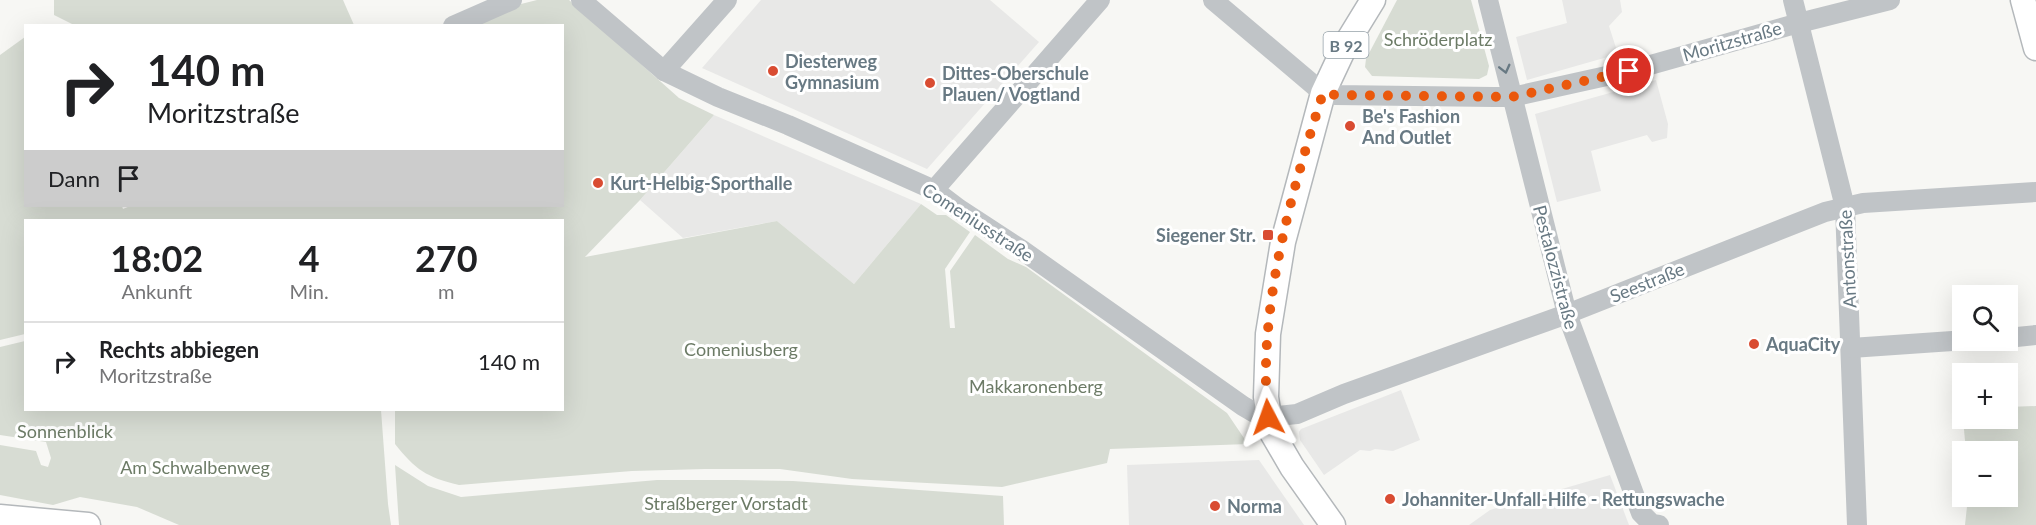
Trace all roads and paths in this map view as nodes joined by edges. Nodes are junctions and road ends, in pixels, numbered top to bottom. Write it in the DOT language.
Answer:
graph roads {
  1 [pos="512,0"];
  2 [pos="581,0"];
  3 [pos="727,0"];
  4 [pos="1100,0"];
  5 [pos="1213,0"];
  6 [pos="1373,0"];
  7 [pos="1488,0"];
  8 [pos="1792,0"];
  9 [pos="1890,0"];
  10 [pos="2023,0"];
  11 [pos="1798,22"];
  12 [pos="458,24"];
  13 [pos="2036,48"];
  14 [pos="664,70"];
  15 [pos="1323,93"];
  16 [pos="1512,97"];
  17 [pos="934,190"];
  18 [pos="2036,192"];
  19 [pos="1845,207"];
  20 [pos="1567,314"];
  21 [pos="2036,335"];
  22 [pos="2018,337"];
  23 [pos="1952,341"];
  24 [pos="1851,348"];
  25 [pos="1268,417"];
  26 [pos="0,517"];
  27 [pos="1655,524"];
  28 [pos="88,525"];
  29 [pos="1333,525"];
  30 [pos="1857,525"];
  1 -- 12 [label="street"];
  2 -- 14 [label="street, Comeniusstraße"];
  3 -- 14 [label="street"];
  4 -- 17 [label="street"];
  5 -- 15 [label="street"];
  6 -- 15 [label="main road, B 92"];
  7 -- 16 [label="street, Pestalozzistraße, one-way"];
  8 -- 11 [label="street, Antonstraße"];
  9 -- 11 [label="street, Moritzstraße"];
  10 -- 13 [label="main road"];
  11 -- 16 [label="street, Moritzstraße"];
  11 -- 19 [label="street, Antonstraße"];
  14 -- 17 [label="street, Comeniusstraße"];
  15 -- 16 [label="street, Moritzstraße"];
  15 -- 25 [label="main road, B 92"];
  16 -- 20 [label="street, Pestalozzistraße"];
  17 -- 25 [label="street, Comeniusstraße"];
  18 -- 19 [label="street, Seestraße"];
  19 -- 20 [label="street, Seestraße"];
  19 -- 24 [label="street, Antonstraße"];
  20 -- 25 [label="street, Seestraße"];
  20 -- 27 [label="street, Pestalozzistraße"];
  21 -- 22 [label="street"];
  23 -- 24 [label="street"];
  24 -- 30 [label="street, Antonstraße"];
  25 -- 29 [label="main road, B 92"];
  26 -- 28 [label="main road"];
}
